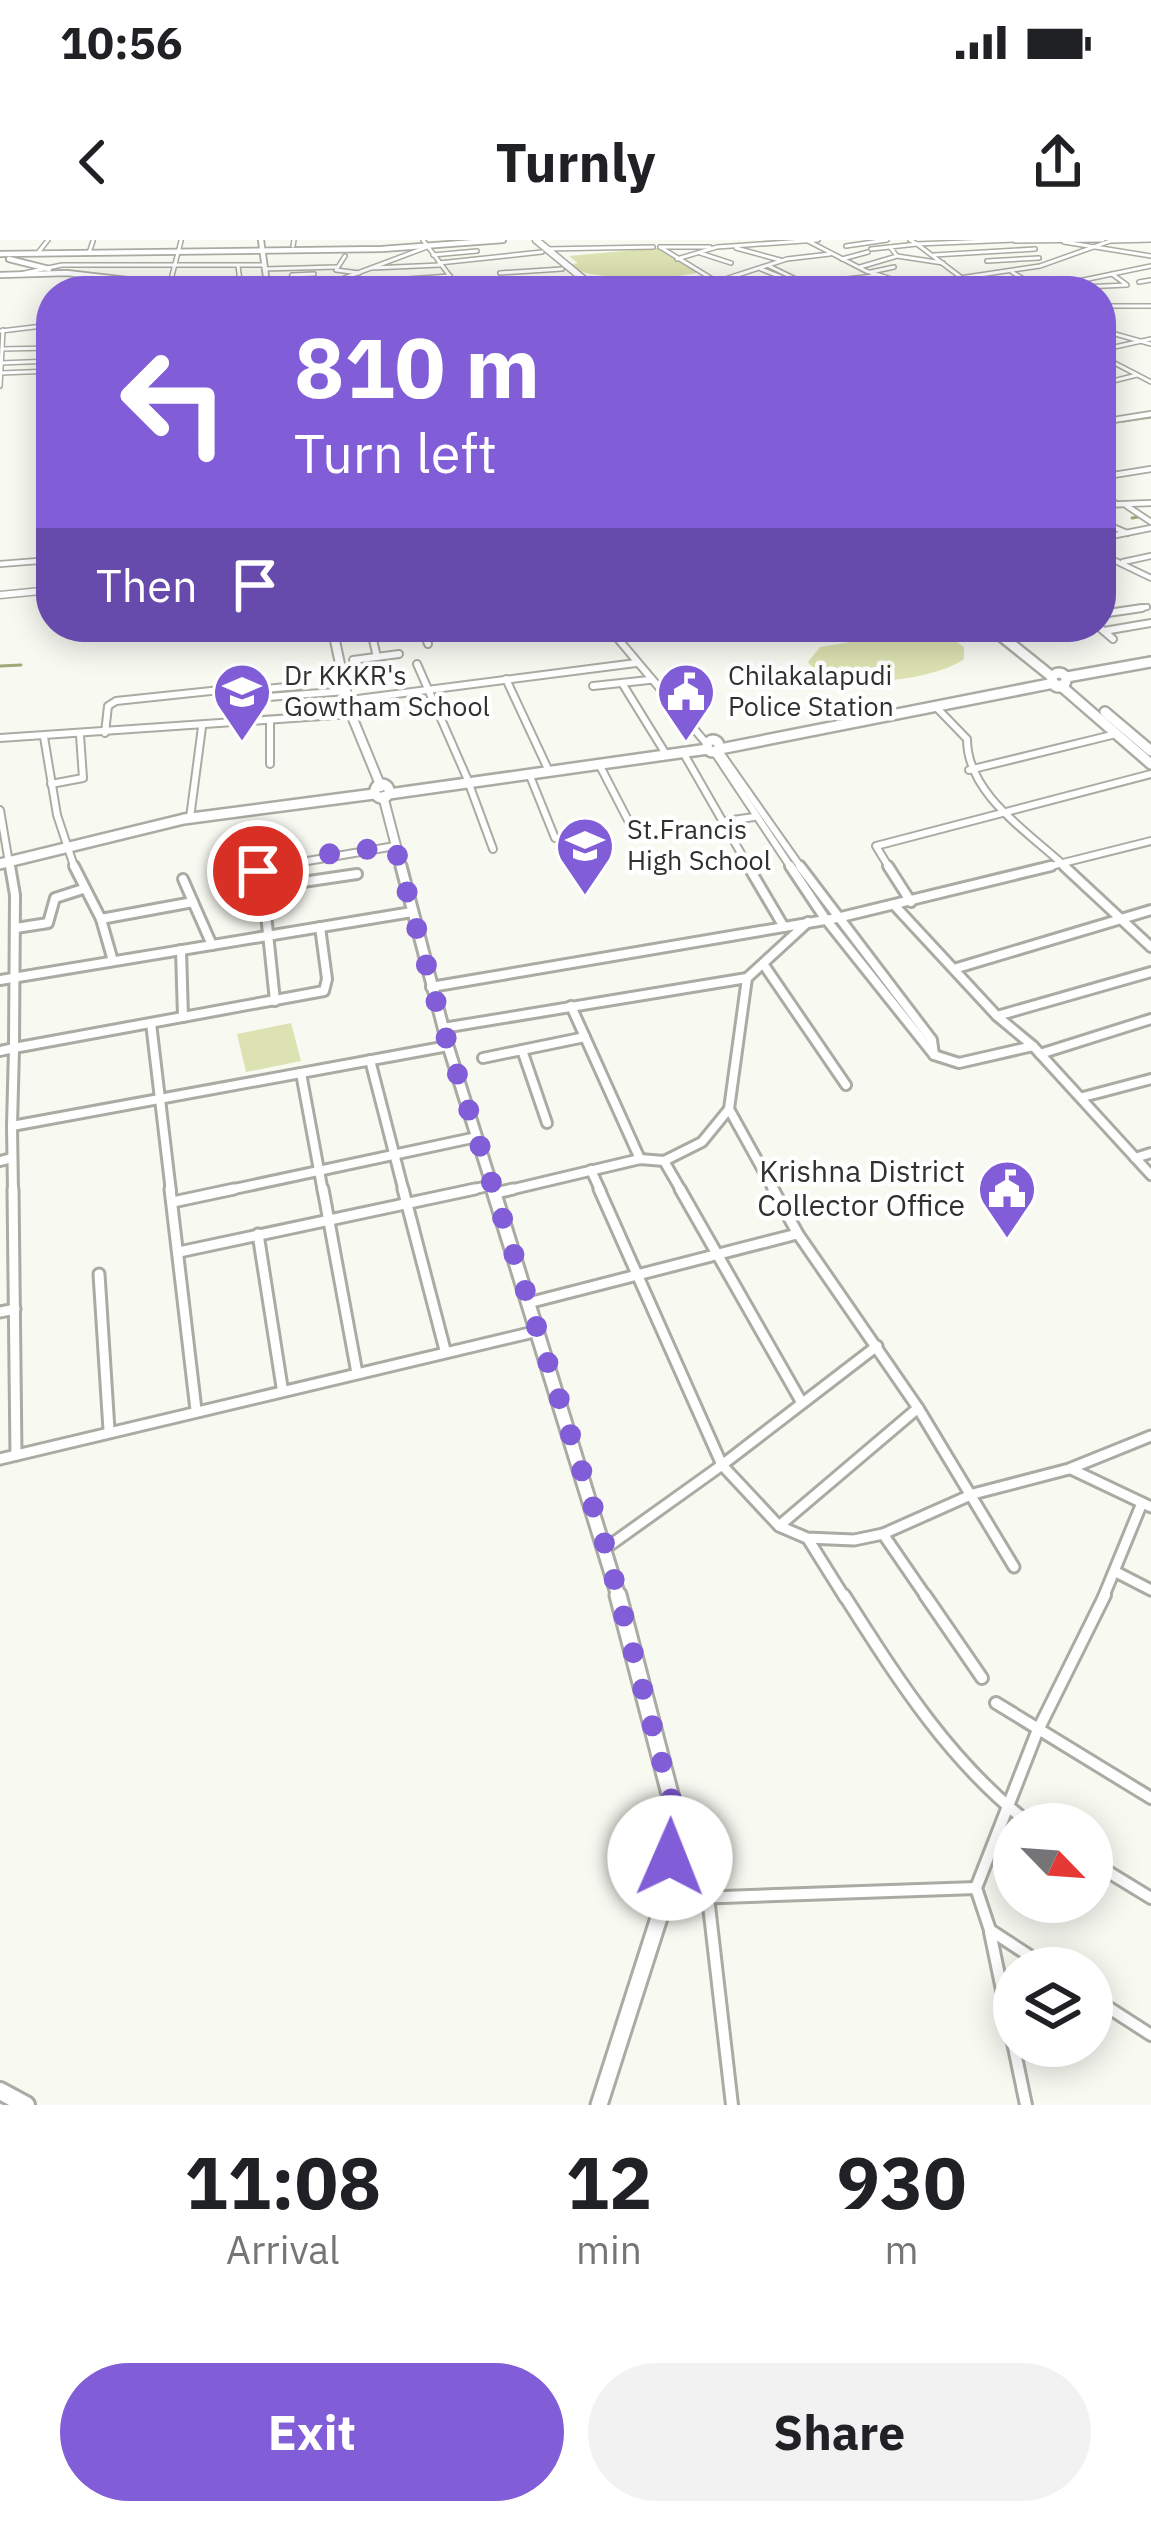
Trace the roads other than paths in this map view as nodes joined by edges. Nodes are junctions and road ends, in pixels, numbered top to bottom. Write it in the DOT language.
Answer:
graph roads {
  1 [pos="48,240"];
  2 [pos="192,240"];
  3 [pos="261,240"];
  4 [pos="406,240"];
  5 [pos="502,240"];
  6 [pos="533,240"];
  7 [pos="647,240"];
  8 [pos="761,240"];
  9 [pos="808,240"];
  10 [pos="818,240"];
  11 [pos="910,240"];
  12 [pos="1015,240"];
  13 [pos="1102,240"];
  14 [pos="1112,240"];
  15 [pos="1151,240"];
  16 [pos="181,241"];
  17 [pos="470,241"];
  18 [pos="93,242"];
  19 [pos="1064,242"];
  20 [pos="425,243"];
  21 [pos="889,243"];
  22 [pos="752,244"];
  23 [pos="916,244"];
  24 [pos="73,245"];
  25 [pos="846,246"];
  26 [pos="660,247"];
  27 [pos="729,247"];
  28 [pos="412,248"];
  29 [pos="717,248"];
  30 [pos="261,249"];
  31 [pos="312,249"];
  32 [pos="1035,249"];
  33 [pos="1094,249"];
  34 [pos="478,251"];
  35 [pos="544,251"];
  36 [pos="178,252"];
  37 [pos="88,253"];
  38 [pos="142,253"];
  39 [pos="698,253"];
  40 [pos="973,253"];
  41 [pos="37,254"];
  42 [pos="70,254"];
  43 [pos="832,254"];
  44 [pos="1126,254"];
  45 [pos="433,255"];
  46 [pos="932,255"];
  47 [pos="0,256"];
  48 [pos="345,256"];
  49 [pos="897,256"];
  50 [pos="1151,256"];
  51 [pos="1039,258"];
  52 [pos="677,259"];
  53 [pos="842,259"];
  54 [pos="388,260"];
  55 [pos="781,261"];
  56 [pos="987,261"];
  57 [pos="1106,261"];
  58 [pos="731,263"];
  59 [pos="943,263"];
  60 [pos="440,264"];
  61 [pos="767,265"];
  62 [pos="134,266"];
  63 [pos="238,266"];
  64 [pos="310,266"];
  65 [pos="893,266"];
  66 [pos="1151,266"];
  67 [pos="43,267"];
  68 [pos="175,267"];
  69 [pos="264,267"];
  70 [pos="337,267"];
  71 [pos="859,267"];
  72 [pos="370,268"];
  73 [pos="414,268"];
  74 [pos="562,269"];
  75 [pos="760,269"];
  76 [pos="1084,269"];
  77 [pos="1014,272"];
  78 [pos="67,273"];
  79 [pos="358,273"];
  80 [pos="500,273"];
  81 [pos="1111,273"];
  82 [pos="20,274"];
  83 [pos="314,274"];
  84 [pos="872,274"];
  85 [pos="0,275"];
  86 [pos="1098,275"];
  87 [pos="95,276"];
  88 [pos="172,276"];
  89 [pos="239,276"];
  90 [pos="266,276"];
  91 [pos="292,276"];
  92 [pos="350,276"];
  93 [pos="450,276"];
  94 [pos="573,276"];
  95 [pos="576,276"];
  96 [pos="706,276"];
  97 [pos="730,276"];
  98 [pos="778,276"];
  99 [pos="793,276"];
  100 [pos="860,276"];
  101 [pos="875,276"];
  102 [pos="879,276"];
  103 [pos="958,276"];
  104 [pos="988,276"];
  105 [pos="1020,276"];
  106 [pos="1094,276"];
  107 [pos="1115,276"];
  108 [pos="1151,280"];
  109 [pos="1138,282"];
  110 [pos="1116,306"];
  111 [pos="1151,306"];
  112 [pos="36,327"];
  113 [pos="25,328"];
  114 [pos="2,330"];
  115 [pos="1116,334"];
  116 [pos="1139,341"];
  117 [pos="1151,341"];
  118 [pos="1,346"];
  119 [pos="26,348"];
  120 [pos="36,348"];
  121 [pos="1116,348"];
  122 [pos="36,361"];
  123 [pos="1116,362"];
  124 [pos="1,363"];
  125 [pos="36,368"];
  126 [pos="32,372"];
  127 [pos="36,372"];
  128 [pos="0,373"];
  129 [pos="1138,375"];
  130 [pos="1116,380"];
  131 [pos="1151,382"];
  132 [pos="0,386"];
  133 [pos="1151,414"];
  134 [pos="1116,420"];
  135 [pos="1151,470"];
  136 [pos="1116,475"];
  137 [pos="1151,503"];
  138 [pos="1118,505"];
  139 [pos="1127,506"];
  140 [pos="1151,525"];
  141 [pos="1116,528"];
  142 [pos="1127,533"];
  143 [pos="1116,535"];
  144 [pos="1151,556"];
  145 [pos="1116,560"];
  146 [pos="36,561"];
  147 [pos="1122,562"];
  148 [pos="0,564"];
  149 [pos="1151,578"];
  150 [pos="36,591"];
  151 [pos="0,595"];
  152 [pos="1147,607"];
  153 [pos="1116,612"];
  154 [pos="1151,623"];
  155 [pos="1116,627"];
  156 [pos="336,642"];
  157 [pos="373,642"];
  158 [pos="620,642"];
  159 [pos="1010,642"];
  160 [pos="1020,642"];
  161 [pos="399,654"];
  162 [pos="376,657"];
  163 [pos="353,660"];
  164 [pos="1151,662"];
  165 [pos="636,663"];
  166 [pos="417,664"];
  167 [pos="506,679"];
  168 [pos="649,680"];
  169 [pos="1060,680"];
  170 [pos="622,683"];
  171 [pos="299,686"];
  172 [pos="592,686"];
  173 [pos="429,688"];
  174 [pos="264,689"];
  175 [pos="348,695"];
  176 [pos="934,705"];
  177 [pos="351,714"];
  178 [pos="270,722"];
  179 [pos="202,727"];
  180 [pos="105,733"];
  181 [pos="1116,734"];
  182 [pos="80,735"];
  183 [pos="44,737"];
  184 [pos="0,738"];
  185 [pos="1146,741"];
  186 [pos="712,747"];
  187 [pos="664,751"];
  188 [pos="1151,751"];
  189 [pos="684,754"];
  190 [pos="270,764"];
  191 [pos="1151,764"];
  192 [pos="600,766"];
  193 [pos="547,767"];
  194 [pos="970,770"];
  195 [pos="1151,774"];
  196 [pos="530,776"];
  197 [pos="468,781"];
  198 [pos="51,784"];
  199 [pos="383,792"];
  200 [pos="0,810"];
  201 [pos="1009,812"];
  202 [pos="755,817"];
  203 [pos="190,818"];
  204 [pos="726,821"];
  205 [pos="631,826"];
  206 [pos="555,838"];
  207 [pos="1151,841"];
  208 [pos="69,846"];
  209 [pos="395,846"];
  210 [pos="493,849"];
  211 [pos="4,863"];
  212 [pos="1062,865"];
  213 [pos="357,874"];
  214 [pos="183,879"];
  215 [pos="83,889"];
  216 [pos="262,889"];
  217 [pos="193,902"];
  218 [pos="911,902"];
  219 [pos="895,906"];
  220 [pos="1151,910"];
  221 [pos="412,911"];
  222 [pos="824,917"];
  223 [pos="837,918"];
  224 [pos="101,919"];
  225 [pos="1119,920"];
  226 [pos="808,922"];
  227 [pos="320,927"];
  228 [pos="784,927"];
  229 [pos="16,928"];
  230 [pos="268,935"];
  231 [pos="212,945"];
  232 [pos="1151,947"];
  233 [pos="181,950"];
  234 [pos="113,961"];
  235 [pos="764,965"];
  236 [pos="957,968"];
  237 [pos="1151,972"];
  238 [pos="14,978"];
  239 [pos="747,978"];
  240 [pos="0,980"];
  241 [pos="431,988"];
  242 [pos="274,1001"];
  243 [pos="572,1006"];
  244 [pos="997,1016"];
  245 [pos="183,1017"];
  246 [pos="1151,1019"];
  247 [pos="152,1023"];
  248 [pos="443,1028"];
  249 [pos="585,1037"];
  250 [pos="448,1046"];
  251 [pos="14,1048"];
  252 [pos="522,1050"];
  253 [pos="1036,1050"];
  254 [pos="0,1051"];
  255 [pos="934,1055"];
  256 [pos="483,1058"];
  257 [pos="370,1060"];
  258 [pos="302,1073"];
  259 [pos="1151,1079"];
  260 [pos="846,1085"];
  261 [pos="1083,1097"];
  262 [pos="160,1099"];
  263 [pos="729,1109"];
  264 [pos="547,1123"];
  265 [pos="12,1126"];
  266 [pos="477,1137"];
  267 [pos="1151,1153"];
  268 [pos="395,1156"];
  269 [pos="12,1158"];
  270 [pos="1135,1158"];
  271 [pos="640,1159"];
  272 [pos="0,1161"];
  273 [pos="664,1161"];
  274 [pos="320,1171"];
  275 [pos="591,1171"];
  276 [pos="1151,1175"];
  277 [pos="495,1189"];
  278 [pos="173,1202"];
  279 [pos="405,1202"];
  280 [pos="328,1218"];
  281 [pos="257,1234"];
  282 [pos="798,1234"];
  283 [pos="178,1252"];
  284 [pos="721,1256"];
  285 [pos="99,1274"];
  286 [pos="636,1274"];
  287 [pos="532,1302"];
  288 [pos="15,1310"];
  289 [pos="0,1312"];
  290 [pos="539,1330"];
  291 [pos="877,1346"];
  292 [pos="445,1350"];
  293 [pos="357,1373"];
  294 [pos="283,1388"];
  295 [pos="802,1403"];
  296 [pos="918,1408"];
  297 [pos="196,1410"];
  298 [pos="109,1430"];
  299 [pos="1151,1436"];
  300 [pos="16,1455"];
  301 [pos="0,1460"];
  302 [pos="722,1465"];
  303 [pos="1070,1468"];
  304 [pos="973,1494"];
  305 [pos="1147,1505"];
  306 [pos="779,1526"];
  307 [pos="883,1534"];
  308 [pos="807,1538"];
  309 [pos="606,1548"];
  310 [pos="1015,1567"];
  311 [pos="1116,1572"];
  312 [pos="1151,1590"];
  313 [pos="982,1678"];
  314 [pos="997,1703"];
  315 [pos="1037,1732"];
  316 [pos="1151,1798"];
  317 [pos="1001,1803"];
  318 [pos="1010,1803"];
  319 [pos="993,1845"];
  320 [pos="1113,1875"];
  321 [pos="976,1888"];
  322 [pos="708,1898"];
  323 [pos="1151,1898"];
  324 [pos="665,1899"];
  325 [pos="990,1930"];
  326 [pos="1016,1947"];
  327 [pos="1113,2010"];
  328 [pos="1151,2035"];
  329 [pos="0,2091"];
  330 [pos="26,2105"];
  331 [pos="599,2105"];
  332 [pos="732,2105"];
  333 [pos="1026,2105"];
  1 -- 41 [label="street"];
  2 -- 16 [label="street"];
  3 -- 30 [label="street"];
  4 -- 28 [label="street"];
  5 -- 17 [label="street"];
  6 -- 35 [label="main road"];
  7 -- 26 [label="street"];
  8 -- 22 [label="street"];
  9 -- 10 [label="street"];
  9 -- 22 [label="street"];
  9 -- 43 [label="street"];
  11 -- 23 [label="street"];
  12 -- 19 [label="street"];
  12 -- 23 [label="street"];
  13 -- 19 [label="street"];
  14 -- 15 [label="street"];
  14 -- 33 [label="street"];
  16 -- 36 [label="street"];
  17 -- 20 [label="street"];
  18 -- 37 [label="street"];
  19 -- 33 [label="street"];
  20 -- 28 [label="street"];
  20 -- 45 [label="street"];
  20 -- 54 [label="street"];
  21 -- 23 [label="street"];
  21 -- 25 [label="street"];
  21 -- 49 [label="street"];
  21 -- 53 [label="street"];
  22 -- 27 [label="street"];
  23 -- 46 [label="street"];
  24 -- 42 [label="street"];
  26 -- 29 [label="street"];
  26 -- 35 [label="street"];
  26 -- 52 [label="street"];
  27 -- 29 [label="street"];
  27 -- 55 [label="street"];
  28 -- 31 [label="street"];
  29 -- 39 [label="street"];
  30 -- 31 [label="street"];
  30 -- 36 [label="street"];
  30 -- 69 [label="street"];
  31 -- 64 [label="street"];
  32 -- 40 [label="street"];
  33 -- 44 [label="street"];
  33 -- 77 [label="street"];
  34 -- 45 [label="street"];
  35 -- 60 [label="street"];
  35 -- 74 [label="main road"];
  35 -- 95 [label="main road"];
  36 -- 38 [label="street"];
  36 -- 68 [label="street"];
  37 -- 38 [label="street"];
  37 -- 42 [label="street"];
  38 -- 62 [label="street"];
  39 -- 52 [label="street"];
  39 -- 58 [label="street"];
  40 -- 46 [label="street"];
  40 -- 56 [label="street"];
  41 -- 42 [label="street"];
  41 -- 47 [label="street"];
  43 -- 53 [label="street"];
  43 -- 55 [label="street"];
  44 -- 50 [label="street"];
  44 -- 57 [label="street"];
  45 -- 60 [label="street"];
  46 -- 59 [label="street"];
  47 -- 67 [label="street"];
  48 -- 70 [label="street"];
  49 -- 59 [label="street"];
  49 -- 71 [label="street"];
  51 -- 56 [label="street"];
  52 -- 96 [label="street"];
  53 -- 71 [label="street"];
  54 -- 72 [label="street"];
  54 -- 73 [label="street"];
  55 -- 61 [label="street"];
  56 -- 77 [label="street"];
  59 -- 103 [label="street"];
  60 -- 73 [label="street"];
  60 -- 93 [label="street"];
  61 -- 75 [label="street"];
  61 -- 99 [label="street"];
  62 -- 67 [label="street"];
  62 -- 68 [label="street"];
  63 -- 68 [label="street"];
  63 -- 69 [label="street"];
  63 -- 89 [label="street"];
  64 -- 69 [label="street"];
  64 -- 70 [label="street"];
  65 -- 84 [label="street"];
  66 -- 81 [label="street"];
  67 -- 78 [label="street"];
  67 -- 82 [label="street"];
  68 -- 88 [label="street"];
  69 -- 90 [label="street"];
  70 -- 79 [label="street"];
  71 -- 84 [label="street"];
  72 -- 73 [label="street"];
  72 -- 79 [label="street"];
  74 -- 80 [label="street"];
  74 -- 94 [label="main road"];
  75 -- 97 [label="street"];
  75 -- 98 [label="street"];
  76 -- 86 [label="street"];
  77 -- 104 [label="street"];
  77 -- 105 [label="street"];
  78 -- 82 [label="street"];
  78 -- 87 [label="street"];
  79 -- 92 [label="street"];
  81 -- 86 [label="street"];
  81 -- 107 [label="street"];
  82 -- 85 [label="street"];
  83 -- 91 [label="street"];
  84 -- 100 [label="street"];
  84 -- 101 [label="street"];
  84 -- 102 [label="street"];
  86 -- 106 [label="street"];
  108 -- 109 [label="street"];
  110 -- 111 [label="street"];
  112 -- 113 [label="street"];
  113 -- 114 [label="street"];
  113 -- 119 [label="street"];
  114 -- 118 [label="street"];
  115 -- 116 [label="street"];
  116 -- 117 [label="street"];
  116 -- 121 [label="street"];
  118 -- 119 [label="street"];
  118 -- 124 [label="street"];
  119 -- 120 [label="street"];
  122 -- 124 [label="street"];
  123 -- 129 [label="street"];
  124 -- 128 [label="street"];
  125 -- 126 [label="street"];
  126 -- 127 [label="street"];
  126 -- 128 [label="street"];
  128 -- 132 [label="street"];
  129 -- 130 [label="street"];
  129 -- 131 [label="street"];
  133 -- 134 [label="street"];
  135 -- 136 [label="street"];
  137 -- 139 [label="street"];
  138 -- 139 [label="street"];
  139 -- 140 [label="street"];
  140 -- 142 [label="street"];
  141 -- 142 [label="street"];
  142 -- 143 [label="street"];
  144 -- 147 [label="street"];
  145 -- 147 [label="street"];
  146 -- 148 [label="street"];
  147 -- 149 [label="street"];
  150 -- 151 [label="street"];
  152 -- 153 [label="street"];
  154 -- 155 [label="street"];
  156 -- 175 [label="street"];
  157 -- 162 [label="street"];
  158 -- 165 [label="street"];
  159 -- 169 [label="main road"];
  160 -- 169 [label="main road"];
  161 -- 162 [label="street"];
  162 -- 163 [label="street"];
  164 -- 169 [label="main road"];
  165 -- 167 [label="street"];
  165 -- 168 [label="street"];
  166 -- 173 [label="street"];
  167 -- 173 [label="street"];
  167 -- 193 [label="street"];
  168 -- 170 [label="street"];
  168 -- 186 [label="street"];
  169 -- 176 [label="main road"];
  169 -- 181 [label="main road"];
  169 -- 185 [label="main road"];
  169 -- 186 [label="main road"];
  170 -- 172 [label="street"];
  170 -- 187 [label="street"];
  171 -- 174 [label="street"];
  173 -- 175 [label="street"];
  173 -- 197 [label="street"];
  174 -- 175 [label="street"];
  174 -- 180 [label="street"];
  175 -- 177 [label="street"];
  176 -- 186 [label="main road"];
  176 -- 194 [label="street"];
  177 -- 178 [label="street"];
  177 -- 199 [label="street"];
  178 -- 179 [label="street"];
  178 -- 190 [label="street"];
  179 -- 180 [label="street"];
  179 -- 203 [label="street"];
  180 -- 182 [label="street"];
  181 -- 191 [label="main road"];
  181 -- 194 [label="street"];
  182 -- 183 [label="street"];
  182 -- 198 [label="street"];
  183 -- 184 [label="street"];
  183 -- 198 [label="street"];
  185 -- 188 [label="main road"];
  186 -- 187 [label="main road"];
  186 -- 189 [label="main road"];
  186 -- 202 [label="street"];
  186 -- 223 [label="street"];
  187 -- 193 [label="main road"];
  189 -- 192 [label="main road"];
  189 -- 204 [label="street"];
  192 -- 196 [label="main road"];
  192 -- 205 [label="street"];
  193 -- 197 [label="main road"];
  194 -- 201 [label="street"];
  195 -- 201 [label="street"];
  196 -- 197 [label="main road"];
  196 -- 206 [label="street"];
  197 -- 199 [label="main road"];
  197 -- 210 [label="street"];
  198 -- 208 [label="street"];
  199 -- 203 [label="main road"];
  199 -- 209 [label="street"];
  200 -- 211 [label="street"];
  201 -- 212 [label="street"];
  201 -- 218 [label="street"];
  202 -- 204 [label="street"];
  202 -- 222 [label="street"];
  203 -- 208 [label="main road"];
  204 -- 228 [label="street"];
  207 -- 212 [label="street"];
  208 -- 211 [label="main road"];
  208 -- 215 [label="street"];
  209 -- 216 [label="street"];
  209 -- 221 [label="street"];
  211 -- 229 [label="street"];
  212 -- 218 [label="street"];
  212 -- 225 [label="street"];
  213 -- 216 [label="street"];
  214 -- 217 [label="street"];
  215 -- 224 [label="street"];
  215 -- 229 [label="street"];
  216 -- 230 [label="street"];
  217 -- 224 [label="street"];
  217 -- 231 [label="street"];
  218 -- 219 [label="street"];
  219 -- 223 [label="street"];
  219 -- 236 [label="street"];
  220 -- 225 [label="street"];
  221 -- 227 [label="street"];
  221 -- 241 [label="street"];
  222 -- 223 [label="street"];
  222 -- 226 [label="street"];
  222 -- 255 [label="street"];
  223 -- 255 [label="street"];
  224 -- 234 [label="street"];
  225 -- 232 [label="street"];
  225 -- 236 [label="street"];
  226 -- 228 [label="street"];
  226 -- 235 [label="street"];
  227 -- 230 [label="street"];
  227 -- 242 [label="street"];
  228 -- 241 [label="street"];
  229 -- 238 [label="street"];
  230 -- 231 [label="street"];
  230 -- 242 [label="street"];
  231 -- 233 [label="street"];
  233 -- 234 [label="street"];
  233 -- 245 [label="street"];
  234 -- 238 [label="street"];
  235 -- 239 [label="street"];
  235 -- 260 [label="street"];
  236 -- 244 [label="street"];
  237 -- 244 [label="street"];
  238 -- 240 [label="street"];
  238 -- 251 [label="street"];
  239 -- 243 [label="street"];
  239 -- 263 [label="street"];
  241 -- 248 [label="street"];
  242 -- 245 [label="street"];
  243 -- 248 [label="street"];
  243 -- 249 [label="street"];
  244 -- 253 [label="street"];
  245 -- 247 [label="street"];
  246 -- 253 [label="street"];
  247 -- 251 [label="street"];
  247 -- 262 [label="street"];
  248 -- 250 [label="street"];
  249 -- 252 [label="street"];
  249 -- 271 [label="street"];
  250 -- 257 [label="street"];
  250 -- 266 [label="street"];
  251 -- 254 [label="street"];
  251 -- 265 [label="street"];
  252 -- 256 [label="street"];
  252 -- 264 [label="street"];
  253 -- 255 [label="street"];
  253 -- 261 [label="street"];
  257 -- 258 [label="street"];
  257 -- 268 [label="street"];
  258 -- 262 [label="street"];
  258 -- 274 [label="street"];
  259 -- 261 [label="street"];
  261 -- 270 [label="street"];
  262 -- 265 [label="street"];
  262 -- 278 [label="street"];
  263 -- 273 [label="street"];
  263 -- 282 [label="street"];
  265 -- 269 [label="street"];
  266 -- 268 [label="street"];
  266 -- 277 [label="street"];
  267 -- 270 [label="street"];
  268 -- 274 [label="street"];
  268 -- 279 [label="street"];
  269 -- 272 [label="street"];
  269 -- 288 [label="street"];
  270 -- 276 [label="street"];
  271 -- 273 [label="street"];
  271 -- 275 [label="street"];
  273 -- 284 [label="street"];
  274 -- 278 [label="street"];
  274 -- 280 [label="street"];
  275 -- 277 [label="street"];
  275 -- 286 [label="street"];
  277 -- 279 [label="street"];
  277 -- 287 [label="street"];
  278 -- 283 [label="street"];
  279 -- 280 [label="street"];
  279 -- 292 [label="street"];
  280 -- 281 [label="street"];
  280 -- 293 [label="street"];
  281 -- 283 [label="street"];
  281 -- 294 [label="street"];
  282 -- 284 [label="street"];
  282 -- 291 [label="street"];
  283 -- 297 [label="street"];
  284 -- 286 [label="street"];
  284 -- 295 [label="street"];
  285 -- 298 [label="street"];
  286 -- 287 [label="street"];
  286 -- 302 [label="street"];
  287 -- 290 [label="street"];
  288 -- 289 [label="street"];
  288 -- 300 [label="street"];
  290 -- 292 [label="street"];
  290 -- 309 [label="street"];
  291 -- 295 [label="street"];
  291 -- 296 [label="street"];
  292 -- 293 [label="street"];
  293 -- 294 [label="street"];
  294 -- 297 [label="street"];
  295 -- 302 [label="street"];
  296 -- 304 [label="street"];
  296 -- 306 [label="street"];
  297 -- 298 [label="street"];
  298 -- 300 [label="street"];
  299 -- 303 [label="street"];
  300 -- 301 [label="street"];
  302 -- 306 [label="street"];
  302 -- 309 [label="street"];
  303 -- 304 [label="street"];
  303 -- 305 [label="street"];
  304 -- 307 [label="street"];
  304 -- 310 [label="street"];
  305 -- 311 [label="street"];
  306 -- 308 [label="street"];
  307 -- 308 [label="street"];
  307 -- 313 [label="street"];
  308 -- 317 [label="street"];
  309 -- 324 [label="street"];
  311 -- 312 [label="street"];
  311 -- 315 [label="street"];
  314 -- 315 [label="street"];
  315 -- 316 [label="street"];
  315 -- 318 [label="street"];
  319 -- 321 [label="street"];
  320 -- 323 [label="street"];
  321 -- 322 [label="street"];
  321 -- 325 [label="street"];
  322 -- 324 [label="street"];
  322 -- 332 [label="street"];
  324 -- 331 [label="street"];
  325 -- 326 [label="street"];
  325 -- 333 [label="street"];
  327 -- 328 [label="street"];
  329 -- 330 [label="main road"];
}
